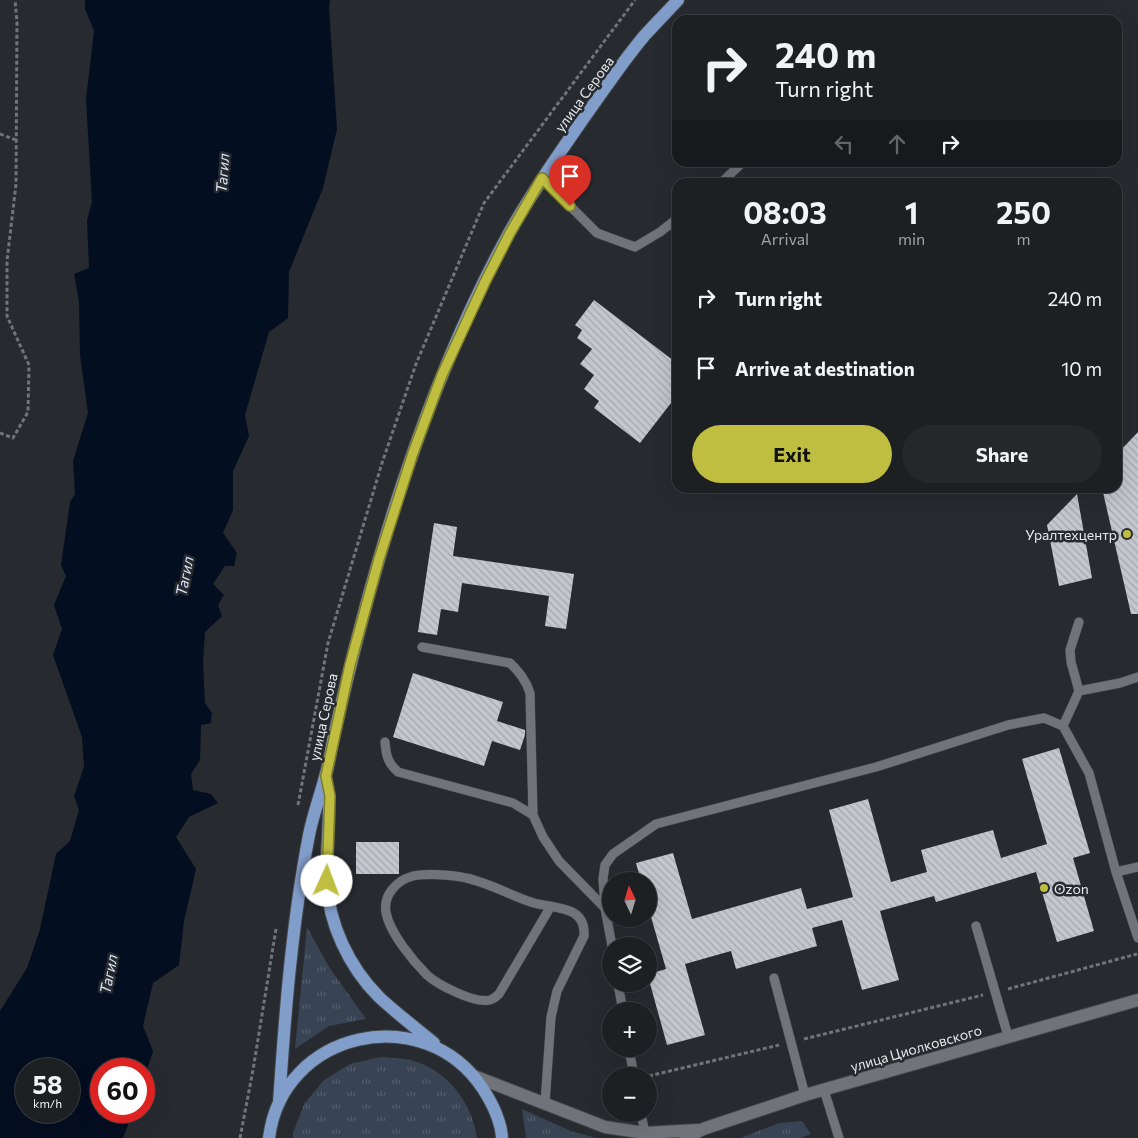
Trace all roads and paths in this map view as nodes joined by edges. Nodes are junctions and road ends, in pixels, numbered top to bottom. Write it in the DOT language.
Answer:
graph roads {
  1 [pos="15,0"];
  2 [pos="678,0"];
  3 [pos="0,134"];
  4 [pos="16,140"];
  5 [pos="738,167"];
  6 [pos="542,178"];
  7 [pos="726,178"];
  8 [pos="672,223"];
  9 [pos="0,433"];
  10 [pos="1079,622"];
  11 [pos="422,647"];
  12 [pos="1138,677"];
  13 [pos="1079,691"];
  14 [pos="1063,726"];
  15 [pos="385,742"];
  16 [pos="326,776"];
  17 [pos="533,815"];
  18 [pos="1138,867"];
  19 [pos="604,872"];
  20 [pos="1116,872"];
  21 [pos="602,905"];
  22 [pos="551,906"];
  23 [pos="976,926"];
  24 [pos="1138,938"];
  25 [pos="1138,954"];
  26 [pos="774,978"];
  27 [pos="995,992"];
  28 [pos="1138,1000"];
  29 [pos="1008,1036"];
  30 [pos="791,1042"];
  31 [pos="444,1051"];
  32 [pos="657,1074"];
  33 [pos="474,1076"];
  34 [pos="824,1090"];
  35 [pos="806,1095"];
  36 [pos="279,1103"];
  37 [pos="545,1103"];
  38 [pos="643,1122"];
  39 [pos="703,1129"];
  40 [pos="645,1133"];
  41 [pos="269,1138"];
  42 [pos="502,1138"];
  43 [pos="686,1138"];
  44 [pos="839,1138"];
  1 -- 4 [label="path"];
  2 -- 6 [label="main road, улица Серова"];
  3 -- 4 [label="path"];
  4 -- 9 [label="path"];
  5 -- 7 [label="lane"];
  6 -- 8 [label="lane"];
  6 -- 16 [label="main road, улица Серова"];
  10 -- 13 [label="lane"];
  11 -- 17 [label="lane"];
  12 -- 13 [label="lane"];
  13 -- 14 [label="lane"];
  14 -- 19 [label="lane"];
  14 -- 20 [label="lane"];
  15 -- 17 [label="lane"];
  16 -- 31 [label="main road, улица Серова"];
  16 -- 36 [label="main road, улица Серова"];
  17 -- 21 [label="lane"];
  18 -- 20 [label="lane"];
  20 -- 24 [label="lane"];
  22 -- 22 [label="lane"];
  22 -- 37 [label="lane"];
  23 -- 27 [label="lane"];
  25 -- 27 [label="path"];
  26 -- 30 [label="lane"];
  27 -- 29 [label="lane"];
  27 -- 30 [label="path"];
  28 -- 29 [label="street, улица Циолковского"];
  29 -- 34 [label="street, улица Циолковского"];
  30 -- 32 [label="path"];
  30 -- 35 [label="lane"];
  31 -- 33 [label="main road, улица Серова"];
  31 -- 36 [label="main road"];
  33 -- 37 [label="street, улица Циолковского"];
  33 -- 42 [label="main road, улица Серова"];
  34 -- 35 [label="street, улица Циолковского"];
  34 -- 44 [label="lane"];
  35 -- 39 [label="street, улица Циолковского"];
  36 -- 41 [label="main road"];
  37 -- 40 [label="street, улица Циолковского"];
  38 -- 40 [label="lane"];
  39 -- 40 [label="street, улица Циолковского"];
  39 -- 43 [label="street, улица Циолковского"];
}
